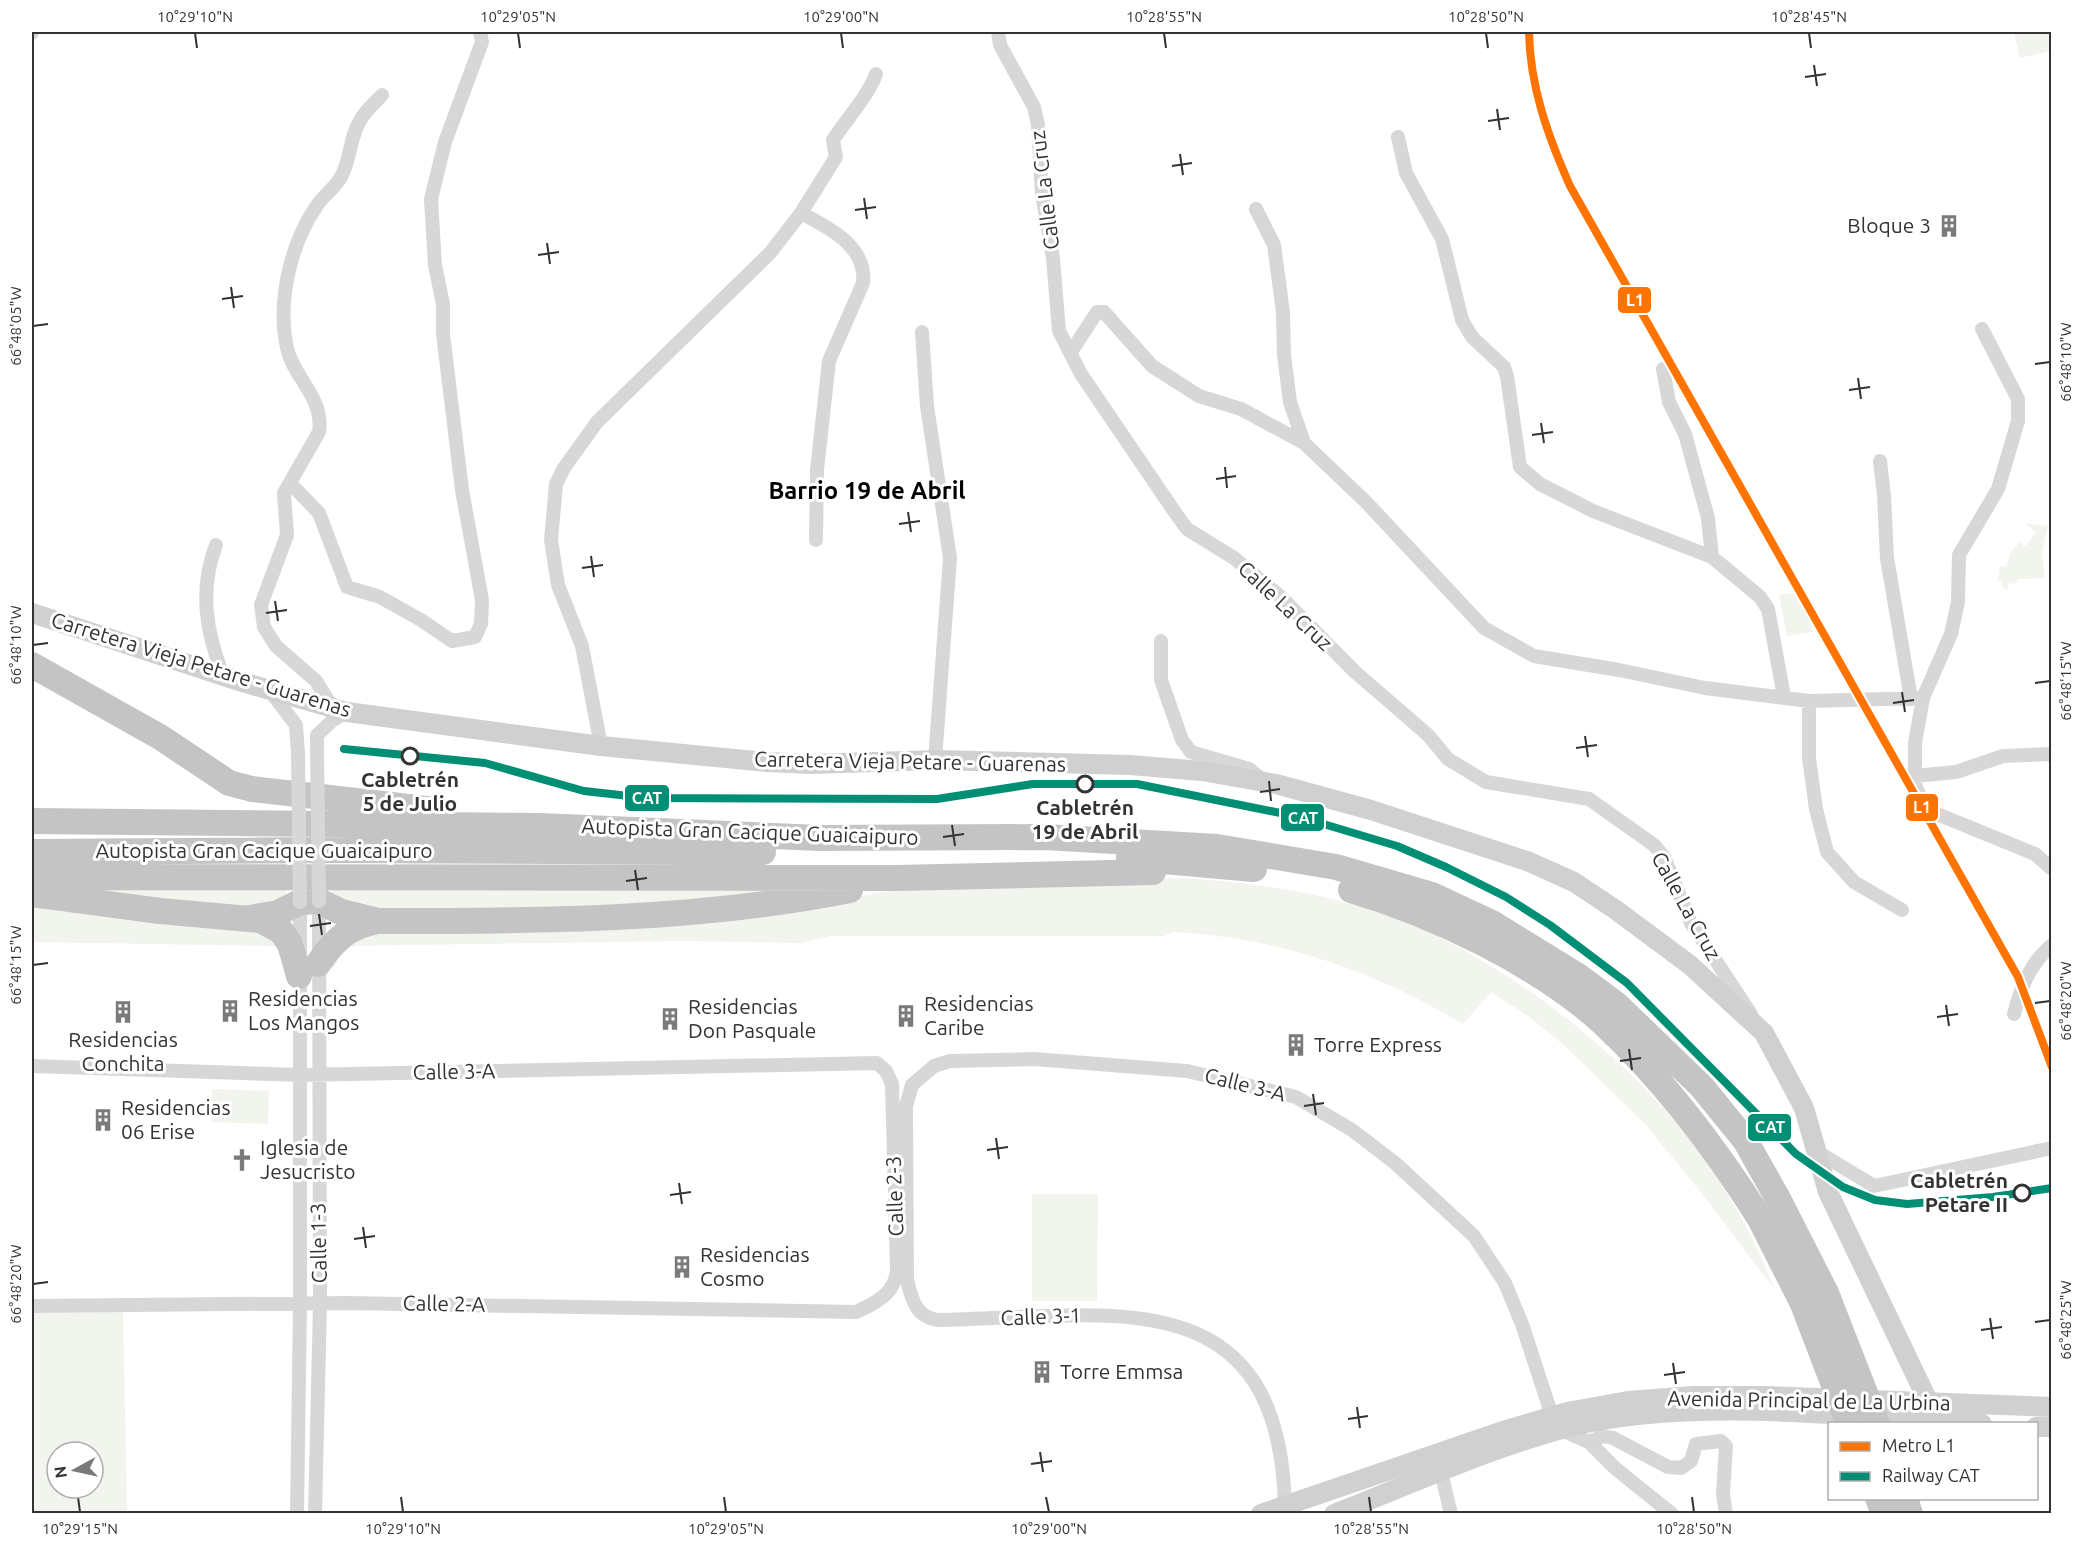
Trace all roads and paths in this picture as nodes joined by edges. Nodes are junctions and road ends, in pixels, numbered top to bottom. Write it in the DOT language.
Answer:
graph roads {
  1 [pos="480,32"];
  2 [pos="998,32"];
  3 [pos="876,74"];
  4 [pos="382,95"];
  5 [pos="1398,137"];
  6 [pos="1256,209"];
  7 [pos="801,213"];
  8 [pos="1982,329"];
  9 [pos="922,332"];
  10 [pos="1071,352"];
  11 [pos="1663,369"];
  12 [pos="1304,443"];
  13 [pos="1880,461"];
  14 [pos="290,483"];
  15 [pos="816,540"];
  16 [pos="216,545"];
  17 [pos="1712,557"];
  18 [pos="32,613"];
  19 [pos="1161,641"];
  20 [pos="32,665"];
  21 [pos="223,675"];
  22 [pos="269,689"];
  23 [pos="1784,697"];
  24 [pos="1917,699"];
  25 [pos="1809,701"];
  26 [pos="339,710"];
  27 [pos="601,746"];
  28 [pos="2052,753"];
  29 [pos="935,760"];
  30 [pos="1914,776"];
  31 [pos="1267,783"];
  32 [pos="32,821"];
  33 [pos="587,827"];
  34 [pos="32,852"];
  35 [pos="1195,864"];
  36 [pos="2052,869"];
  37 [pos="32,877"];
  38 [pos="897,878"];
  39 [pos="32,894"];
  40 [pos="309,901"];
  41 [pos="1902,910"];
  42 [pos="249,918"];
  43 [pos="378,921"];
  44 [pos="2052,945"];
  45 [pos="308,970"];
  46 [pos="2014,1014"];
  47 [pos="1764,1033"];
  48 [pos="877,1063"];
  49 [pos="32,1066"];
  50 [pos="301,1075"];
  51 [pos="319,1075"];
  52 [pos="920,1077"];
  53 [pos="2052,1148"];
  54 [pos="1816,1151"];
  55 [pos="320,1303"];
  56 [pos="300,1304"];
  57 [pos="32,1306"];
  58 [pos="856,1312"];
  59 [pos="1928,1401"];
  60 [pos="2052,1407"];
  61 [pos="1849,1422"];
  62 [pos="1876,1422"];
  63 [pos="1946,1422"];
  64 [pos="1556,1423"];
  65 [pos="1589,1442"];
  66 [pos="1441,1472"];
  67 [pos="1285,1510"];
  68 [pos="297,1514"];
  69 [pos="315,1514"];
  70 [pos="1261,1514"];
  71 [pos="1334,1514"];
  72 [pos="1451,1514"];
  73 [pos="1672,1514"];
  74 [pos="1726,1514"];
  1 -- 14 [label="street"];
  2 -- 10 [label="street, Calle La Cruz"];
  3 -- 7 [label="street"];
  4 -- 14 [label="street"];
  5 -- 17 [label="street"];
  6 -- 12 [label="street"];
  7 -- 15 [label="street"];
  7 -- 27 [label="street"];
  8 -- 24 [label="street"];
  9 -- 29 [label="street"];
  10 -- 12 [label="street"];
  10 -- 47 [label="street, Calle La Cruz"];
  11 -- 17 [label="street"];
  12 -- 23 [label="street"];
  13 -- 24 [label="street"];
  14 -- 26 [label="street"];
  16 -- 21 [label="street"];
  17 -- 23 [label="street"];
  18 -- 21 [label="street, Carretera Vieja Petare - Guarenas"];
  19 -- 31 [label="street"];
  20 -- 33 [label="highway"];
  21 -- 22 [label="street, Carretera Vieja Petare - Guarenas"];
  22 -- 26 [label="street, Carretera Vieja Petare - Guarenas"];
  22 -- 40 [label="street, bridge"];
  23 -- 25 [label="street"];
  24 -- 25 [label="street"];
  24 -- 30 [label="street"];
  25 -- 41 [label="street"];
  26 -- 27 [label="street, Carretera Vieja Petare - Guarenas"];
  26 -- 40 [label="street, bridge"];
  27 -- 29 [label="street, Carretera Vieja Petare - Guarenas"];
  28 -- 30 [label="street"];
  29 -- 31 [label="street, Carretera Vieja Petare - Guarenas"];
  30 -- 36 [label="street"];
  31 -- 47 [label="street, Carretera Vieja Petare - Guarenas"];
  32 -- 33 [label="highway, Autopista Gran Cacique Guaicaipuro"];
  33 -- 62 [label="highway, Autopista Gran Cacique Guaicaipuro, bridge"];
  34 -- 35 [label="highway, Autopista Gran Cacique Guaicaipuro"];
  35 -- 38 [label="highway"];
  35 -- 61 [label="highway, Autopista Gran Cacique Guaicaipuro, bridge"];
  37 -- 38 [label="highway"];
  38 -- 43 [label="highway"];
  39 -- 42 [label="highway"];
  40 -- 42 [label="highway"];
  40 -- 43 [label="highway"];
  40 -- 45 [label="street, Calle 1-3"];
  40 -- 45 [label="street, Calle 1-3"];
  42 -- 45 [label="highway"];
  43 -- 45 [label="highway"];
  44 -- 46 [label="street"];
  45 -- 50 [label="street, Calle 1-3"];
  45 -- 51 [label="street, Calle 1-3"];
  47 -- 54 [label="street, Carretera Vieja Petare - Guarenas"];
  48 -- 51 [label="street, Calle 3-A"];
  48 -- 58 [label="street, Calle 2-3"];
  49 -- 50 [label="street, Calle 3-A"];
  50 -- 51 [label="street, Calle 3-A"];
  50 -- 56 [label="street, Calle 1-3"];
  51 -- 55 [label="street, Calle 1-3"];
  52 -- 64 [label="street, Calle 3-A"];
  52 -- 67 [label="street, Calle 3-1"];
  53 -- 54 [label="street"];
  54 -- 59 [label="street, Carretera Vieja Petare - Guarenas"];
  55 -- 56 [label="street, Calle 2-A"];
  55 -- 58 [label="street, Calle 2-A"];
  55 -- 69 [label="street, Calle 1-3"];
  56 -- 57 [label="street, Calle 2-A"];
  56 -- 68 [label="street, Calle 1-3"];
  59 -- 60 [label="street, Avenida Principal de La Urbina"];
  59 -- 64 [label="street, Avenida Principal de La Urbina"];
  63 -- 64 [label="street, Avenida Principal de La Urbina"];
  64 -- 65 [label="street"];
  64 -- 66 [label="street, Avenida Principal de La Urbina"];
  64 -- 67 [label="street, Avenida Principal de La Urbina"];
  65 -- 73 [label="street"];
  65 -- 74 [label="street"];
  66 -- 71 [label="street, Avenida Principal de La Urbina"];
  66 -- 72 [label="street"];
  67 -- 70 [label="street, Avenida Principal de La Urbina"];
}
